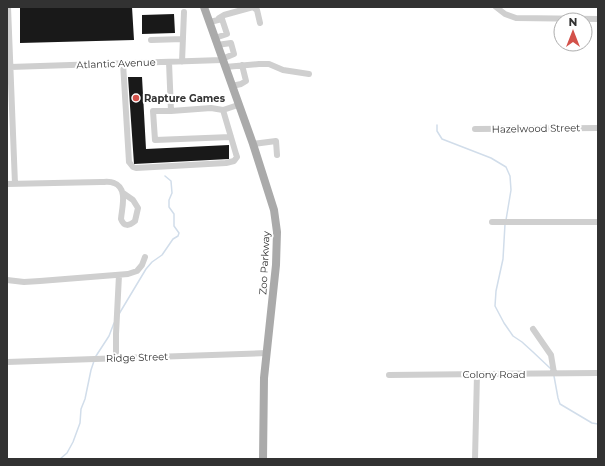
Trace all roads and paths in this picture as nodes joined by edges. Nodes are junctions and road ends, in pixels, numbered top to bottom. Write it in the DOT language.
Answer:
graph roads {
  1 [pos="8,7"];
  2 [pos="204,7"];
  3 [pos="496,7"];
  4 [pos="184,12"];
  5 [pos="220,18"];
  6 [pos="598,19"];
  7 [pos="210,22"];
  8 [pos="260,23"];
  9 [pos="8,31"];
  10 [pos="183,39"];
  11 [pos="151,40"];
  12 [pos="216,42"];
  13 [pos="8,48"];
  14 [pos="168,62"];
  15 [pos="182,62"];
  16 [pos="223,62"];
  17 [pos="122,63"];
  18 [pos="242,65"];
  19 [pos="10,67"];
  20 [pos="309,74"];
  21 [pos="9,82"];
  22 [pos="232,86"];
  23 [pos="238,105"];
  24 [pos="222,110"];
  25 [pos="171,111"];
  26 [pos="598,128"];
  27 [pos="475,129"];
  28 [pos="231,137"];
  29 [pos="253,144"];
  30 [pos="277,155"];
  31 [pos="7,184"];
  32 [pos="15,184"];
  33 [pos="123,193"];
  34 [pos="492,222"];
  35 [pos="598,222"];
  36 [pos="145,257"];
  37 [pos="119,275"];
  38 [pos="7,280"];
  39 [pos="533,329"];
  40 [pos="266,353"];
  41 [pos="116,358"];
  42 [pos="7,362"];
  43 [pos="554,373"];
  44 [pos="598,373"];
  45 [pos="389,374"];
  46 [pos="477,374"];
  47 [pos="263,459"];
  48 [pos="475,459"];
  1 -- 9 [label="street"];
  2 -- 7 [label="main road, Zoo Parkway"];
  3 -- 6 [label="street"];
  4 -- 10 [label="street"];
  5 -- 7 [label="street"];
  5 -- 8 [label="street"];
  5 -- 12 [label="street"];
  7 -- 12 [label="main road, Zoo Parkway"];
  9 -- 13 [label="street"];
  10 -- 11 [label="street"];
  10 -- 15 [label="street"];
  12 -- 16 [label="main road, Zoo Parkway"];
  12 -- 16 [label="street"];
  13 -- 19 [label="street"];
  14 -- 15 [label="street, Atlantic Avenue"];
  14 -- 17 [label="street, Atlantic Avenue"];
  14 -- 25 [label="street"];
  15 -- 16 [label="street, Atlantic Avenue"];
  16 -- 18 [label="street, Atlantic Avenue"];
  16 -- 22 [label="main road, Zoo Parkway"];
  17 -- 19 [label="street, Atlantic Avenue"];
  17 -- 28 [label="street"];
  18 -- 20 [label="street, Atlantic Avenue"];
  18 -- 22 [label="street"];
  19 -- 21 [label="street"];
  21 -- 32 [label="street"];
  22 -- 23 [label="main road, Zoo Parkway"];
  23 -- 24 [label="street"];
  23 -- 29 [label="main road, Zoo Parkway"];
  24 -- 25 [label="street"];
  24 -- 28 [label="street"];
  25 -- 28 [label="street"];
  26 -- 27 [label="street, Hazelwood Street"];
  29 -- 30 [label="street"];
  29 -- 40 [label="main road, Zoo Parkway"];
  31 -- 32 [label="street"];
  32 -- 33 [label="street"];
  33 -- 33 [label="street"];
  34 -- 35 [label="street"];
  36 -- 37 [label="street"];
  37 -- 38 [label="street"];
  37 -- 41 [label="street"];
  39 -- 43 [label="street"];
  40 -- 41 [label="street, Ridge Street"];
  40 -- 47 [label="main road, Zoo Parkway"];
  41 -- 42 [label="street, Ridge Street"];
  43 -- 44 [label="street, Colony Road"];
  43 -- 46 [label="street, Colony Road"];
  45 -- 46 [label="street, Colony Road"];
  46 -- 48 [label="street"];
}
